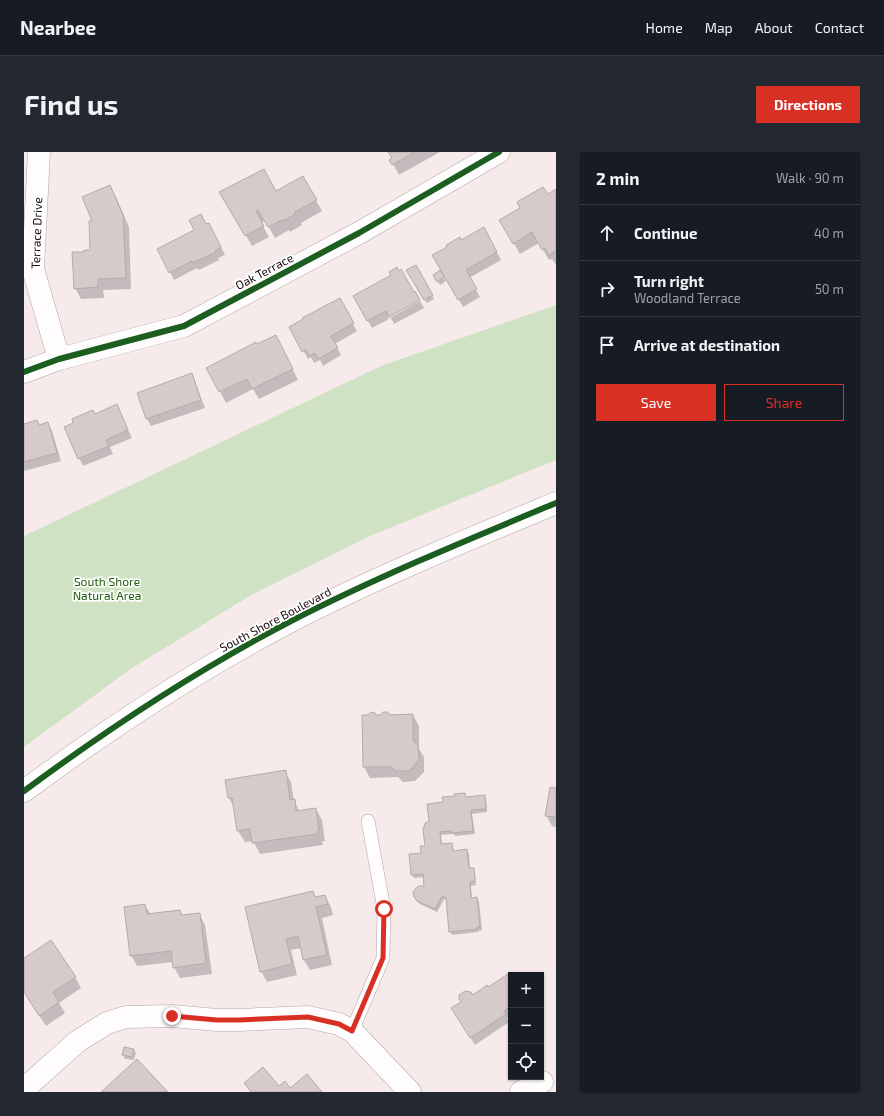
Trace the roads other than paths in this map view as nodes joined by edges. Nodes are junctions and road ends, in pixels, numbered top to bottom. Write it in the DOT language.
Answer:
graph roads {
  1 [pos="39,152"];
  2 [pos="499,152"];
  3 [pos="59,359"];
  4 [pos="24,372"];
  5 [pos="556,503"];
  6 [pos="24,791"];
  7 [pos="368,821"];
  8 [pos="352,1031"];
  9 [pos="542,1082"];
  10 [pos="24,1089"];
  11 [pos="410,1092"];
  12 [pos="521,1092"];
  1 -- 3 [label="street, Terrace Drive"];
  2 -- 3 [label="street, Oak Terrace"];
  3 -- 4 [label="street, Oak Terrace"];
  5 -- 6 [label="street, South Shore Boulevard"];
  7 -- 8 [label="lane"];
  8 -- 10 [label="street"];
  8 -- 11 [label="street"];
  9 -- 12 [label="street"];
}
